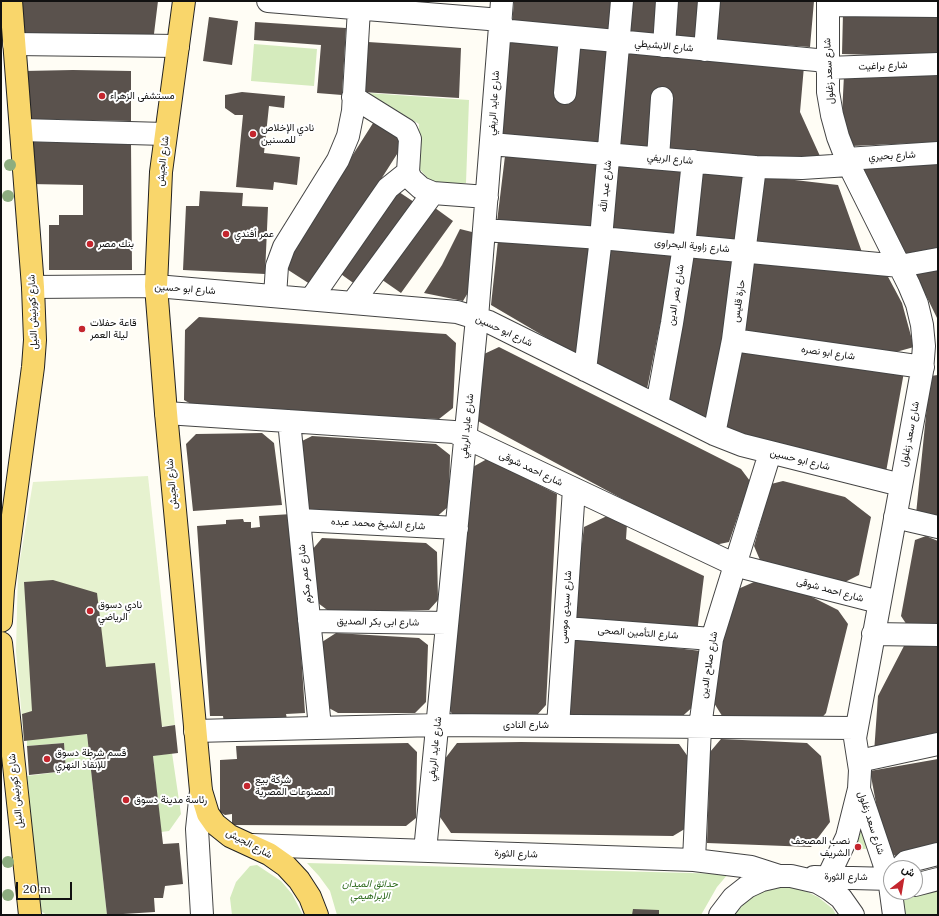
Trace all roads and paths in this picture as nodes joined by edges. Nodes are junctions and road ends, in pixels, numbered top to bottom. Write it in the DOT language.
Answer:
graph roads {
  1 [pos="11,1"];
  2 [pos="184,1"];
  3 [pos="268,1"];
  4 [pos="274,1"];
  5 [pos="622,1"];
  6 [pos="667,1"];
  7 [pos="709,1"];
  8 [pos="828,3"];
  9 [pos="354,6"];
  10 [pos="938,6"];
  11 [pos="501,17"];
  12 [pos="570,37"];
  13 [pos="619,41"];
  14 [pos="14,44"];
  15 [pos="178,46"];
  16 [pos="664,46"];
  17 [pos="705,50"];
  18 [pos="938,64"];
  19 [pos="827,65"];
  20 [pos="565,93"];
  21 [pos="353,97"];
  22 [pos="662,98"];
  23 [pos="21,130"];
  24 [pos="165,134"];
  25 [pos="491,144"];
  26 [pos="938,153"];
  27 [pos="609,154"];
  28 [pos="658,158"];
  29 [pos="693,161"];
  30 [pos="847,162"];
  31 [pos="756,166"];
  32 [pos="408,172"];
  33 [pos="433,193"];
  34 [pos="487,196"];
  35 [pos="484,230"];
  36 [pos="601,238"];
  37 [pos="684,246"];
  38 [pos="745,251"];
  39 [pos="938,259"];
  40 [pos="900,266"];
  41 [pos="156,286"];
  42 [pos="33,287"];
  43 [pos="275,296"];
  44 [pos="311,299"];
  45 [pos="353,302"];
  46 [pos="478,318"];
  47 [pos="733,340"];
  48 [pos="928,369"];
  49 [pos="585,370"];
  50 [pos="657,405"];
  51 [pos="166,413"];
  52 [pos="289,421"];
  53 [pos="714,434"];
  54 [pos="466,436"];
  55 [pos="770,453"];
  56 [pos="901,485"];
  57 [pos="574,489"];
  58 [pos="895,517"];
  59 [pos="299,520"];
  60 [pos="938,527"];
  61 [pos="456,528"];
  62 [pos="735,564"];
  63 [pos="879,602"];
  64 [pos="1,621"];
  65 [pos="309,621"];
  66 [pos="447,623"];
  67 [pos="564,628"];
  68 [pos="873,634"];
  69 [pos="938,635"];
  70 [pos="712,638"];
  71 [pos="1,643"];
  72 [pos="437,725"];
  73 [pos="558,726"];
  74 [pos="320,727"];
  75 [pos="700,727"];
  76 [pos="856,728"];
  77 [pos="196,731"];
  78 [pos="938,744"];
  79 [pos="859,761"];
  80 [pos="860,789"];
  81 [pos="201,792"];
  82 [pos="252,845"];
  83 [pos="424,851"];
  84 [pos="938,854"];
  85 [pos="694,860"];
  86 [pos="887,860"];
  87 [pos="914,860"];
  88 [pos="883,875"];
  89 [pos="779,876"];
  90 [pos="828,876"];
  91 [pos="803,878"];
  92 [pos="938,879"];
  93 [pos="923,883"];
  94 [pos="894,900"];
  95 [pos="30,915"];
  96 [pos="202,915"];
  97 [pos="317,915"];
  98 [pos="720,915"];
  99 [pos="853,915"];
  100 [pos="894,915"];
  1 -- 14 [label="main road, شارع كورنيش النيل"];
  2 -- 15 [label="main road, شارع الجيش"];
  3 -- 4 [label="street, شارع الابشيطي"];
  4 -- 9 [label="street, شارع الابشيطي"];
  5 -- 13 [label="street, شارع عبد الله"];
  6 -- 16 [label="street"];
  7 -- 17 [label="street"];
  8 -- 10 [label="street"];
  8 -- 19 [label="street, شارع سعد زغلول"];
  9 -- 11 [label="street, شارع الابشيطي"];
  9 -- 21 [label="street"];
  11 -- 12 [label="street, شارع الابشيطي"];
  11 -- 25 [label="street, شارع عايد الريفي"];
  12 -- 13 [label="street, شارع الابشيطي"];
  12 -- 20 [label="street"];
  13 -- 16 [label="street, شارع الابشيطي"];
  13 -- 27 [label="street, شارع عبد الله"];
  14 -- 15 [label="street"];
  14 -- 23 [label="main road, شارع كورنيش النيل"];
  15 -- 24 [label="main road, شارع الجيش"];
  16 -- 17 [label="street, شارع الابشيطي"];
  17 -- 19 [label="street, شارع الابشيطي"];
  18 -- 19 [label="street, شارع براغيت"];
  19 -- 30 [label="street, شارع سعد زغلول"];
  21 -- 32 [label="street"];
  21 -- 43 [label="street"];
  22 -- 28 [label="street"];
  23 -- 24 [label="street"];
  23 -- 42 [label="main road, شارع كورنيش النيل"];
  24 -- 41 [label="main road, شارع الجيش"];
  25 -- 27 [label="street, شارع الريفي"];
  25 -- 34 [label="street, شارع عايد الريفي"];
  26 -- 30 [label="street, شارع بحيري"];
  27 -- 28 [label="street, شارع الريفي"];
  27 -- 36 [label="street, شارع عبد الله"];
  28 -- 29 [label="street, شارع الريفي"];
  29 -- 31 [label="street, شارع الريفي"];
  29 -- 37 [label="street, شارع نصر الدين"];
  30 -- 31 [label="street, شارع الريفي"];
  30 -- 40 [label="street, شارع سعد زغلول"];
  31 -- 38 [label="street, حارة قليس"];
  32 -- 33 [label="street"];
  32 -- 44 [label="street"];
  33 -- 34 [label="street"];
  33 -- 45 [label="street"];
  34 -- 35 [label="street, شارع عايد الريفي"];
  35 -- 36 [label="street, شارع زاوية البحراوى"];
  35 -- 46 [label="street, شارع عايد الريفي"];
  36 -- 37 [label="street, شارع زاوية البحراوى"];
  36 -- 49 [label="street, شارع عبد الله"];
  37 -- 38 [label="street, شارع زاوية البحراوى"];
  37 -- 50 [label="street, شارع نصر الدين"];
  38 -- 40 [label="street, شارع زاوية البحراوى"];
  38 -- 47 [label="street, حارة قليس"];
  39 -- 40 [label="street, شارع زاوية البحراوى"];
  40 -- 48 [label="street, شارع سعد زغلول"];
  41 -- 42 [label="street, شارع ابو حسين"];
  41 -- 43 [label="street, شارع ابو حسين"];
  41 -- 51 [label="main road, شارع الجيش"];
  42 -- 64 [label="main road, شارع كورنيش النيل"];
  43 -- 44 [label="street, شارع ابو حسين"];
  44 -- 45 [label="street, شارع ابو حسين"];
  45 -- 46 [label="street, شارع ابو حسين"];
  46 -- 49 [label="street, شارع ابو حسين"];
  46 -- 54 [label="street, شارع عايد الريفي"];
  47 -- 48 [label="street, شارع ابو نصره"];
  47 -- 53 [label="street, حارة قليس"];
  48 -- 56 [label="street, شارع سعد زغلول"];
  49 -- 50 [label="street, شارع ابو حسين"];
  50 -- 53 [label="street, شارع ابو حسين"];
  51 -- 52 [label="street, شارع احمد شوقى"];
  51 -- 77 [label="main road, شارع الجيش"];
  52 -- 54 [label="street, شارع احمد شوقى"];
  52 -- 59 [label="street, شارع عمر مكرم"];
  53 -- 55 [label="street, شارع ابو حسين"];
  54 -- 57 [label="street, شارع احمد شوقى"];
  54 -- 61 [label="street, شارع عايد الريفي"];
  55 -- 56 [label="street, شارع ابو حسين"];
  55 -- 62 [label="street, شارع صلاح الدين"];
  56 -- 58 [label="street, شارع سعد زغلول"];
  57 -- 62 [label="street, شارع احمد شوقى"];
  57 -- 67 [label="street, شارع سيدى موسى"];
  58 -- 60 [label="street"];
  58 -- 63 [label="street, شارع سعد زغلول"];
  59 -- 61 [label="street, شارع الشيخ محمد عبده"];
  59 -- 65 [label="street, شارع عمر مكرم"];
  61 -- 66 [label="street, شارع عايد الريفي"];
  62 -- 63 [label="street, شارع احمد شوقى"];
  62 -- 70 [label="street, شارع صلاح الدين"];
  63 -- 68 [label="street, شارع سعد زغلول"];
  65 -- 66 [label="street, شارع ابى بكر الصديق"];
  65 -- 74 [label="street, شارع عمر مكرم"];
  66 -- 72 [label="street, شارع عايد الريفي"];
  67 -- 70 [label="street, شارع التأمين الصحى"];
  67 -- 73 [label="street, شارع سيدى موسى"];
  68 -- 69 [label="street"];
  68 -- 76 [label="street, شارع سعد زغلول"];
  70 -- 75 [label="street, شارع صلاح الدين"];
  71 -- 95 [label="main road, شارع كورنيش النيل"];
  72 -- 73 [label="street, شارع النادى"];
  72 -- 74 [label="street, شارع النادى"];
  72 -- 83 [label="street, شارع عايد الريفي"];
  73 -- 75 [label="street, شارع النادى"];
  74 -- 77 [label="street, شارع النادى"];
  75 -- 76 [label="street, شارع النادى"];
  75 -- 85 [label="street, شارع صلاح الدين"];
  76 -- 79 [label="street, شارع سعد زغلول"];
  77 -- 81 [label="main road, شارع الجيش"];
  78 -- 79 [label="street"];
  79 -- 80 [label="street, شارع سعد زغلول"];
  80 -- 86 [label="street, شارع سعد زغلول"];
  80 -- 90 [label="street"];
  81 -- 82 [label="main road, شارع الجيش"];
  81 -- 96 [label="street"];
  82 -- 83 [label="street, شارع الثورة"];
  82 -- 97 [label="main road, شارع الجيش"];
  83 -- 85 [label="street, شارع الثورة"];
  84 -- 87 [label="street, شارع الثورة"];
  85 -- 89 [label="street, شارع الثورة"];
  88 -- 90 [label="street, شارع الثورة"];
  89 -- 91 [label="street"];
  89 -- 98 [label="street"];
  90 -- 91 [label="street, شارع الثورة"];
  91 -- 99 [label="street"];
  92 -- 93 [label="street"];
  94 -- 100 [label="street"];
}
